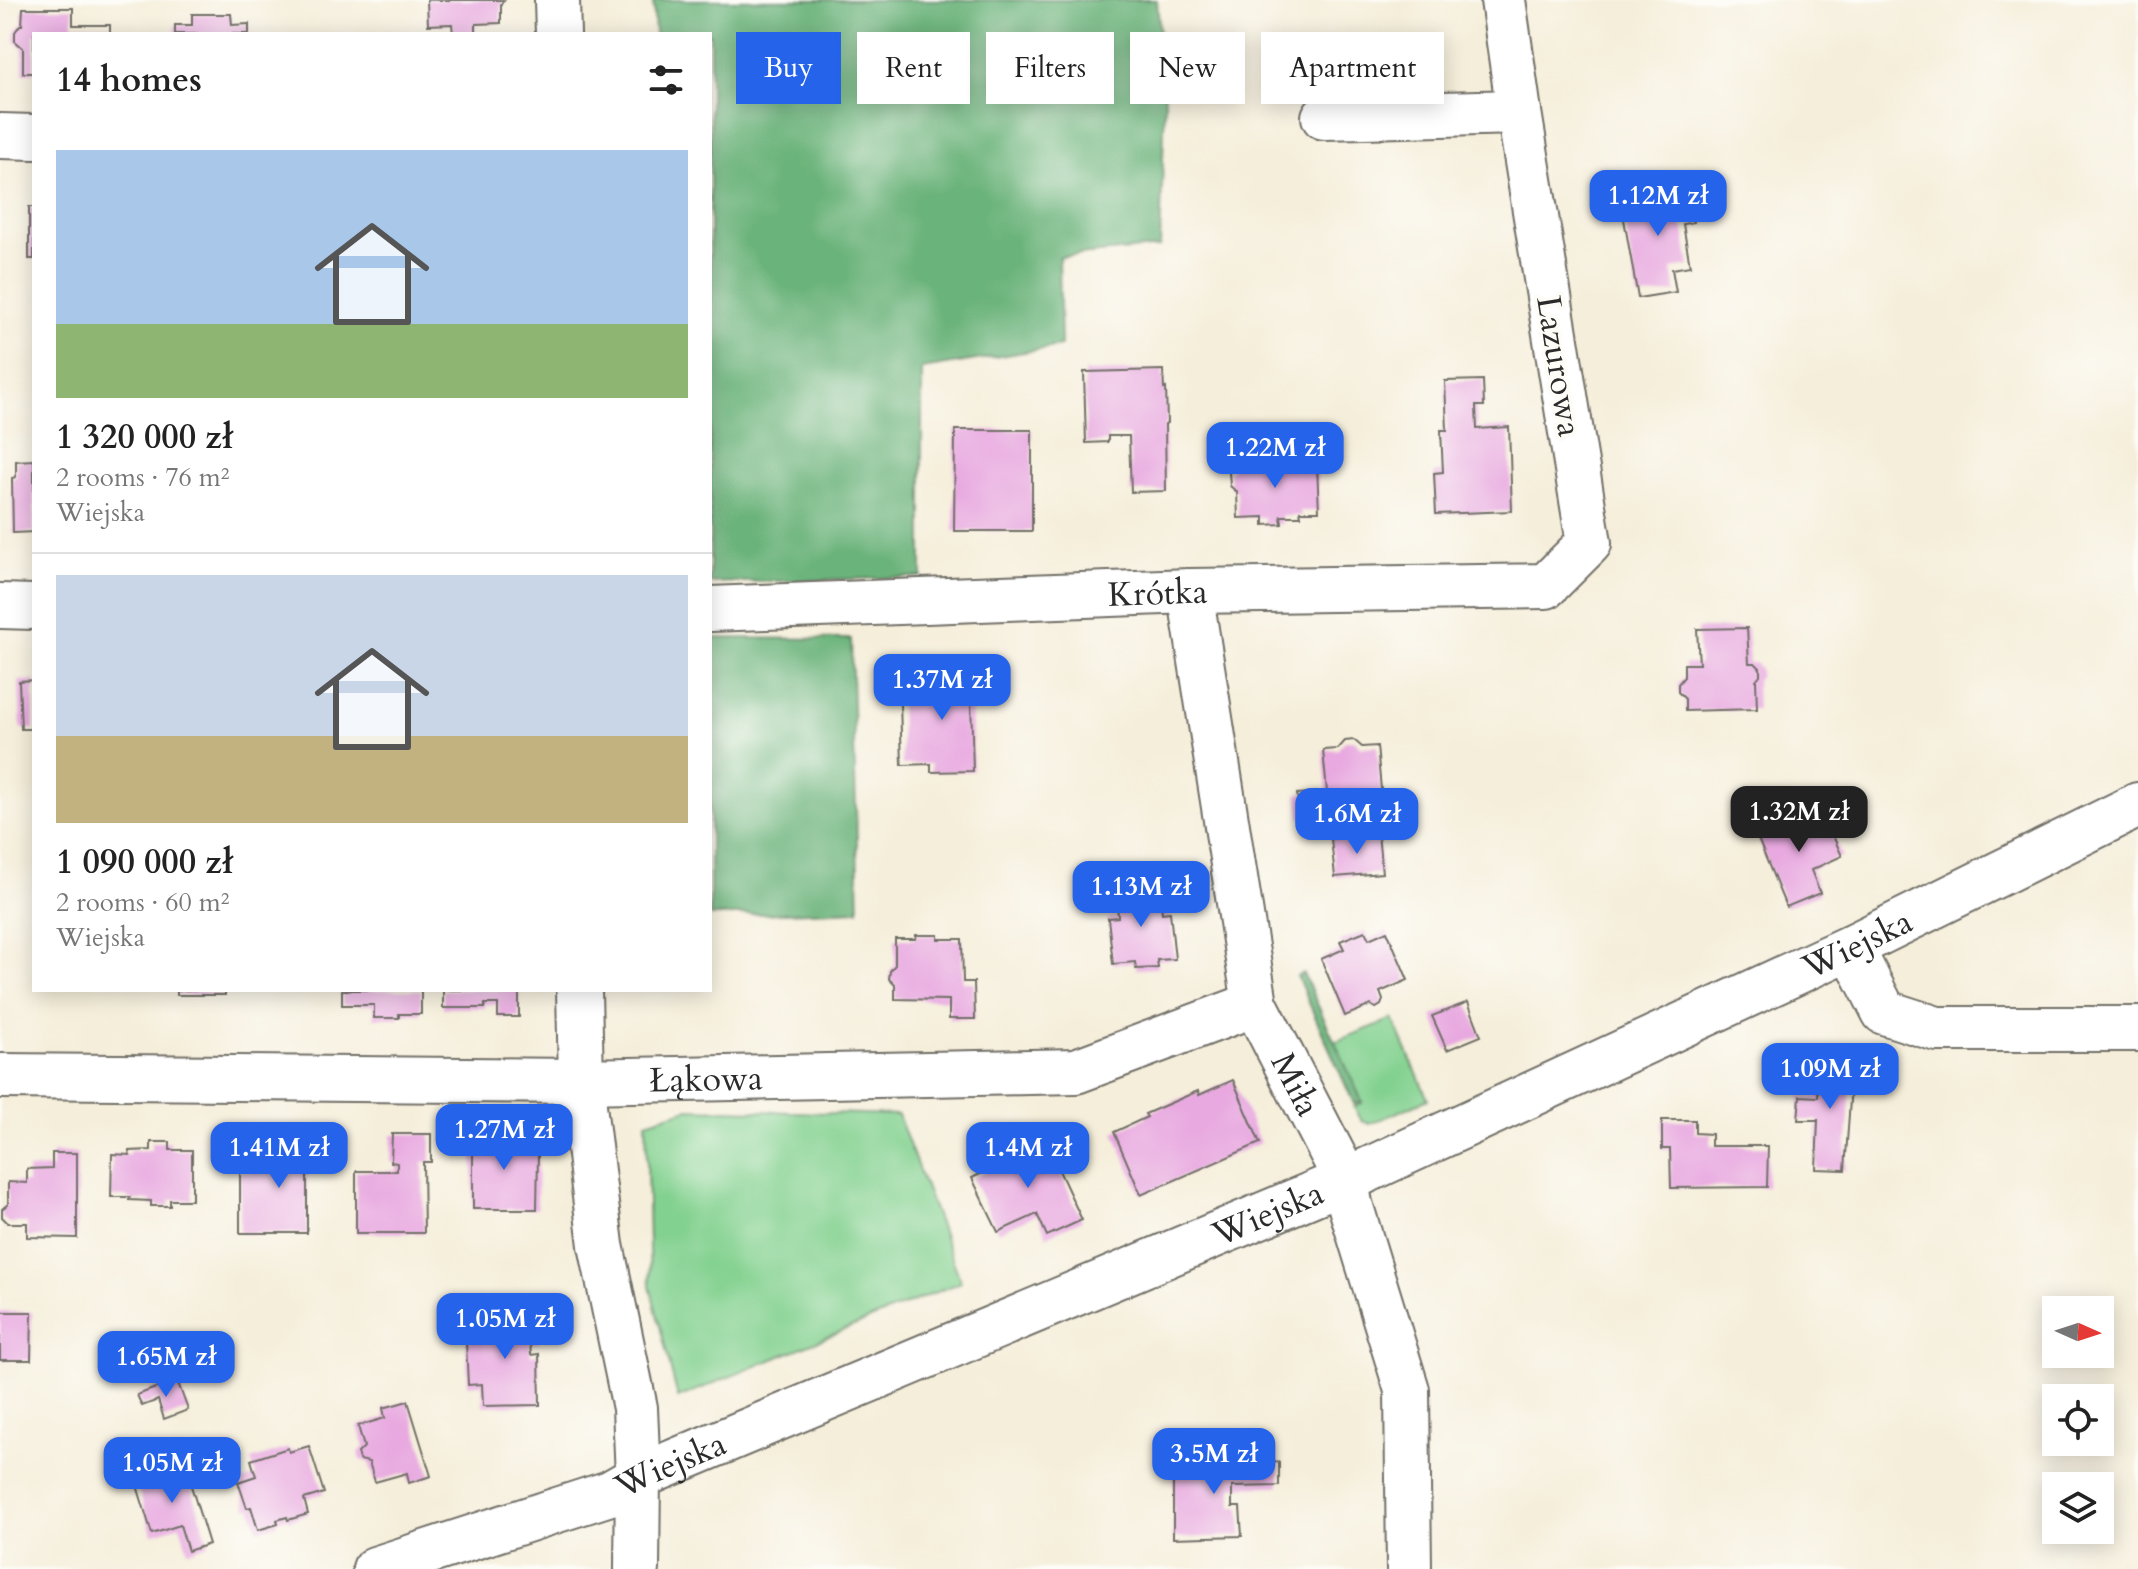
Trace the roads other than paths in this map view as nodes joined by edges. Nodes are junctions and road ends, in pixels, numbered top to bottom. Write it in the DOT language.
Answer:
graph roads {
  1 [pos="557,0"];
  2 [pos="1503,0"];
  3 [pos="558,32"];
  4 [pos="1519,112"];
  5 [pos="1324,117"];
  6 [pos="0,136"];
  7 [pos="32,137"];
  8 [pos="1589,543"];
  9 [pos="1190,591"];
  10 [pos="0,606"];
  11 [pos="32,607"];
  12 [pos="712,609"];
  13 [pos="2138,805"];
  14 [pos="1851,947"];
  15 [pos="579,992"];
  16 [pos="1255,1004"];
  17 [pos="2138,1029"];
  18 [pos="0,1076"];
  19 [pos="581,1081"];
  20 [pos="1346,1180"];
  21 [pos="638,1477"];
  22 [pos="375,1569"];
  23 [pos="637,1569"];
  24 [pos="1409,1569"];
  1 -- 3 [label="street"];
  2 -- 4 [label="street, Lazurowa"];
  4 -- 5 [label="street"];
  4 -- 8 [label="street, Lazurowa"];
  6 -- 7 [label="street"];
  8 -- 9 [label="street, Krótka"];
  9 -- 12 [label="street, Krótka"];
  9 -- 16 [label="street, Miła"];
  10 -- 11 [label="street"];
  13 -- 14 [label="street, Wiejska"];
  14 -- 17 [label="street"];
  14 -- 20 [label="street, Wiejska"];
  15 -- 19 [label="street"];
  16 -- 19 [label="street, Łąkowa"];
  16 -- 20 [label="street, Miła"];
  18 -- 19 [label="street, Łąkowa"];
  19 -- 21 [label="street"];
  20 -- 21 [label="street, Wiejska"];
  20 -- 24 [label="street, Miła"];
  21 -- 22 [label="street, Wiejska"];
  21 -- 23 [label="street"];
}
